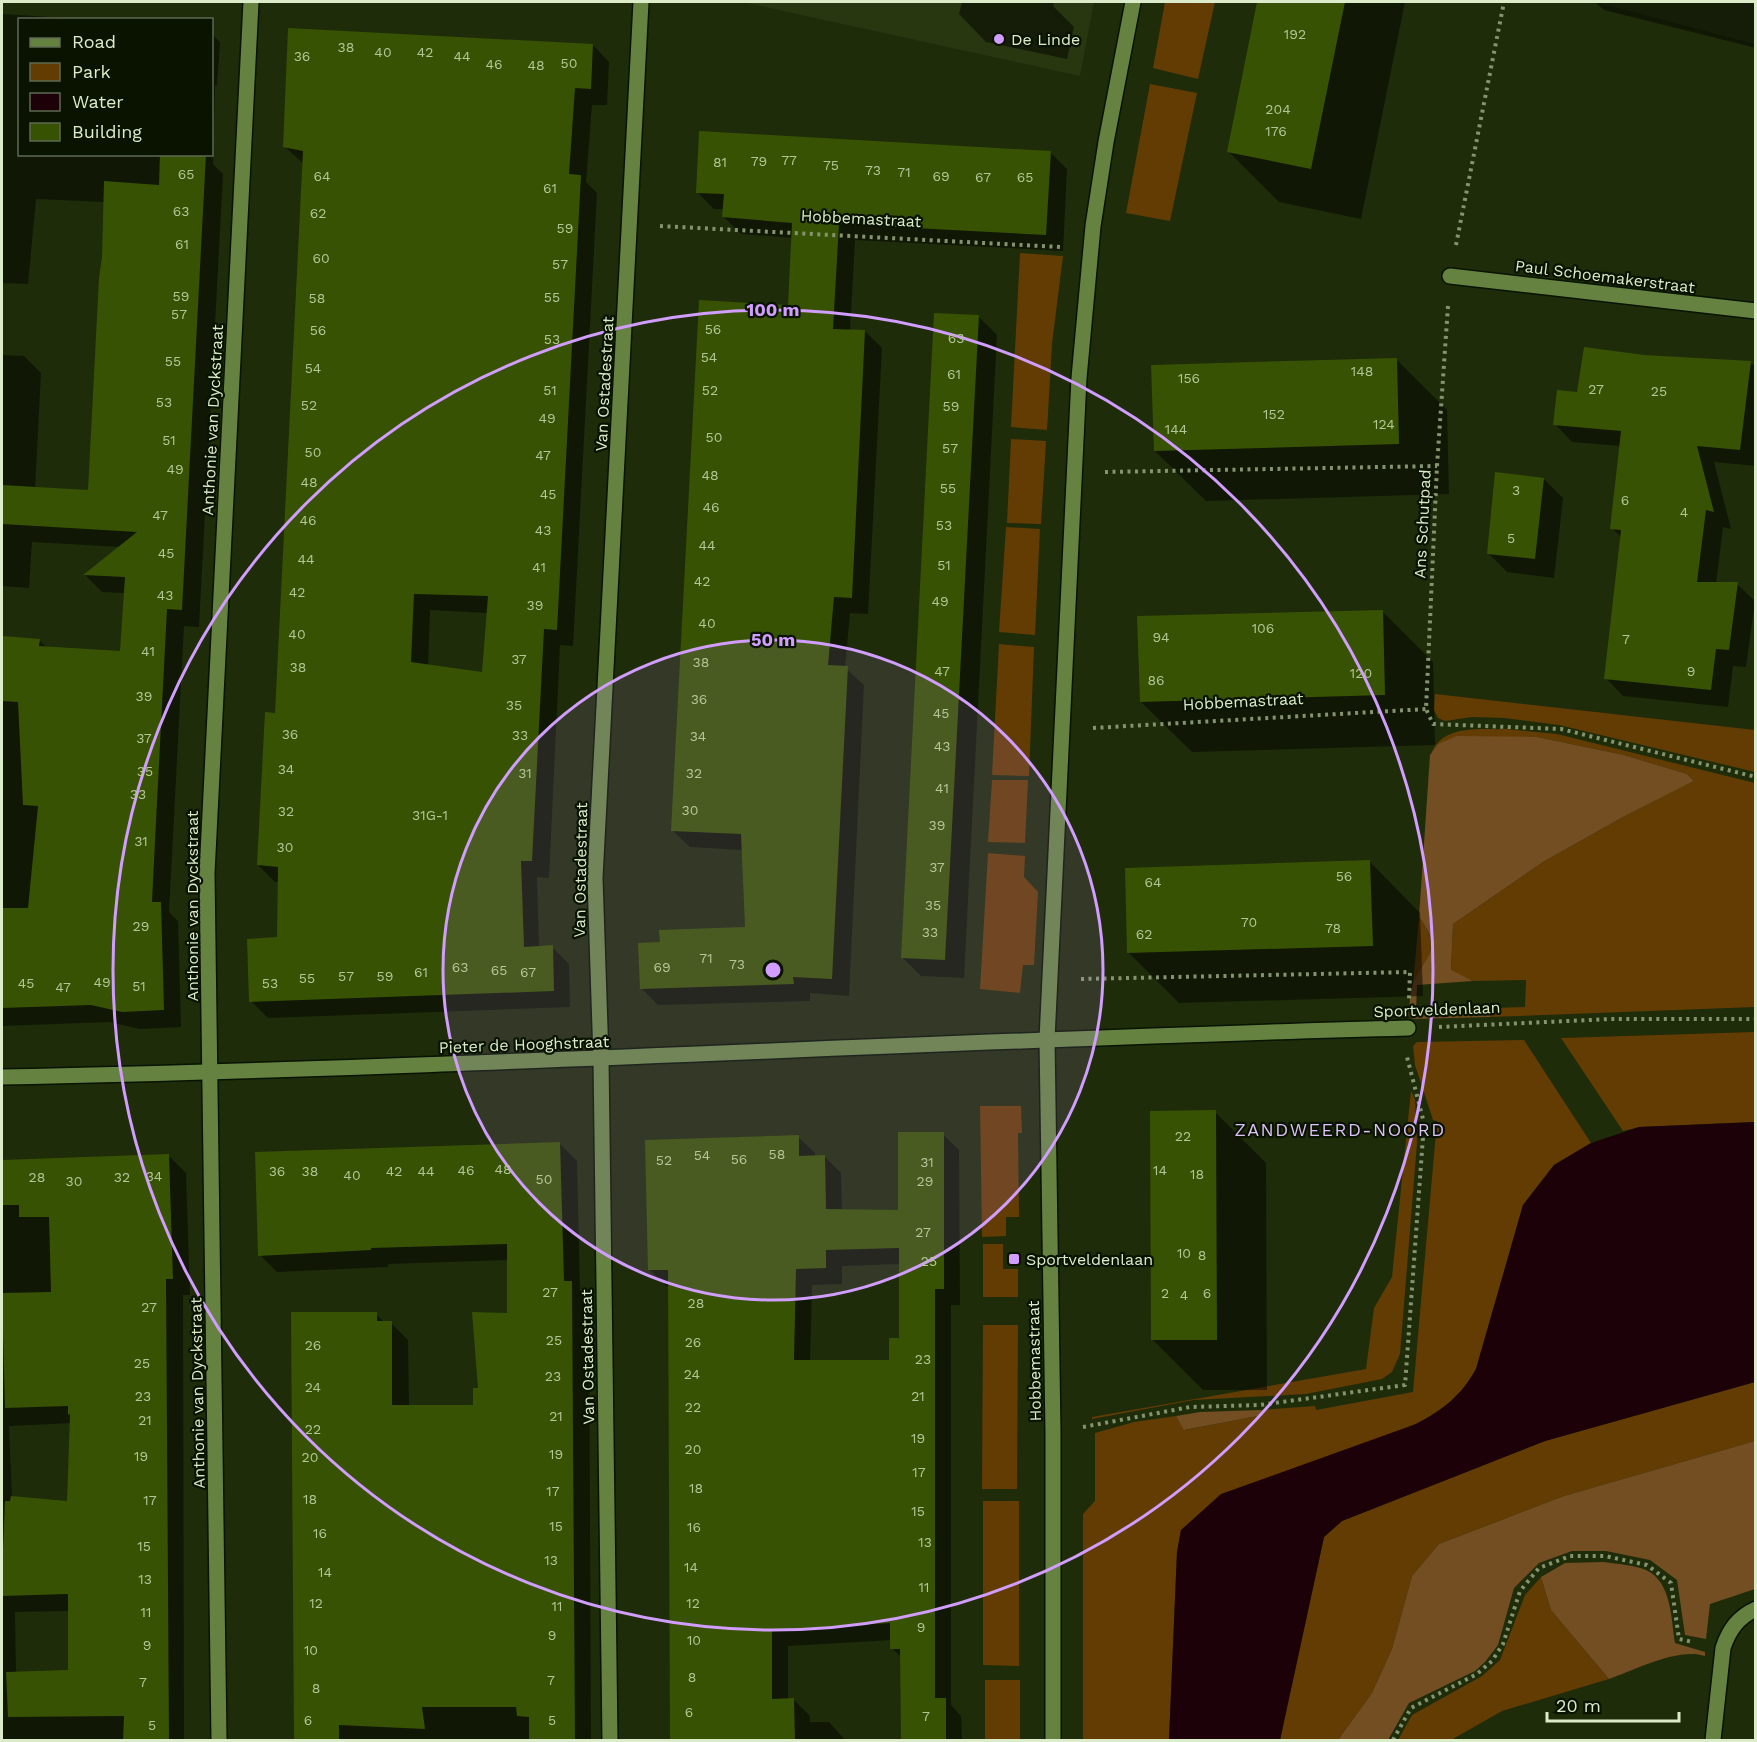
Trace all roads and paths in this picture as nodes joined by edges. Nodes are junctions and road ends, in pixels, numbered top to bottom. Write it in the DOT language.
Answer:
graph roads {
  1 [pos="251,2"];
  2 [pos="641,2"];
  3 [pos="1133,2"];
  4 [pos="1504,2"];
  5 [pos="630,225"];
  6 [pos="1090,248"];
  7 [pos="1450,276"];
  8 [pos="1755,311"];
  9 [pos="1437,466"];
  10 [pos="1074,473"];
  11 [pos="1426,709"];
  12 [pos="1062,730"];
  13 [pos="1755,777"];
  14 [pos="1050,980"];
  15 [pos="1755,1019"];
  16 [pos="1408,1028"];
  17 [pos="1047,1039"];
  18 [pos="601,1059"];
  19 [pos="212,1073"];
  20 [pos="2,1077"];
  21 [pos="1053,1433"];
  22 [pos="1755,1609"];
  23 [pos="1723,1648"];
  24 [pos="219,1740"];
  25 [pos="610,1740"];
  26 [pos="1053,1740"];
  27 [pos="1393,1740"];
  28 [pos="1713,1740"];
  1 -- 19 [label="street, Anthonie van Dyckstraat"];
  2 -- 5 [label="street, Van Ostadestraat"];
  3 -- 6 [label="street, Hobbemastraat"];
  4 -- 7 [label="path, Ans Schutpad"];
  5 -- 6 [label="path, Hobbemastraat"];
  5 -- 18 [label="street, Van Ostadestraat"];
  6 -- 10 [label="street, Hobbemastraat"];
  7 -- 8 [label="street, Paul Schoemakerstraat"];
  7 -- 9 [label="path, Ans Schutpad"];
  9 -- 10 [label="path"];
  9 -- 11 [label="path, Ans Schutpad"];
  10 -- 12 [label="street, Hobbemastraat"];
  11 -- 12 [label="path, Hobbemastraat"];
  11 -- 13 [label="path"];
  12 -- 14 [label="street, Hobbemastraat"];
  14 -- 16 [label="path"];
  14 -- 17 [label="street, Hobbemastraat"];
  15 -- 16 [label="path, Sportveldenlaan"];
  16 -- 17 [label="street, Sportveldenlaan"];
  16 -- 21 [label="path"];
  17 -- 18 [label="street, Pieter de Hooghstraat"];
  17 -- 21 [label="street, Hobbemastraat"];
  18 -- 19 [label="street, Pieter de Hooghstraat"];
  18 -- 25 [label="street, Van Ostadestraat"];
  19 -- 20 [label="street, Pieter de Hooghstraat"];
  19 -- 24 [label="street, Anthonie van Dyckstraat"];
  21 -- 26 [label="street, Hobbemastraat"];
  22 -- 23 [label="street"];
  23 -- 27 [label="path"];
  23 -- 28 [label="street"];
}
